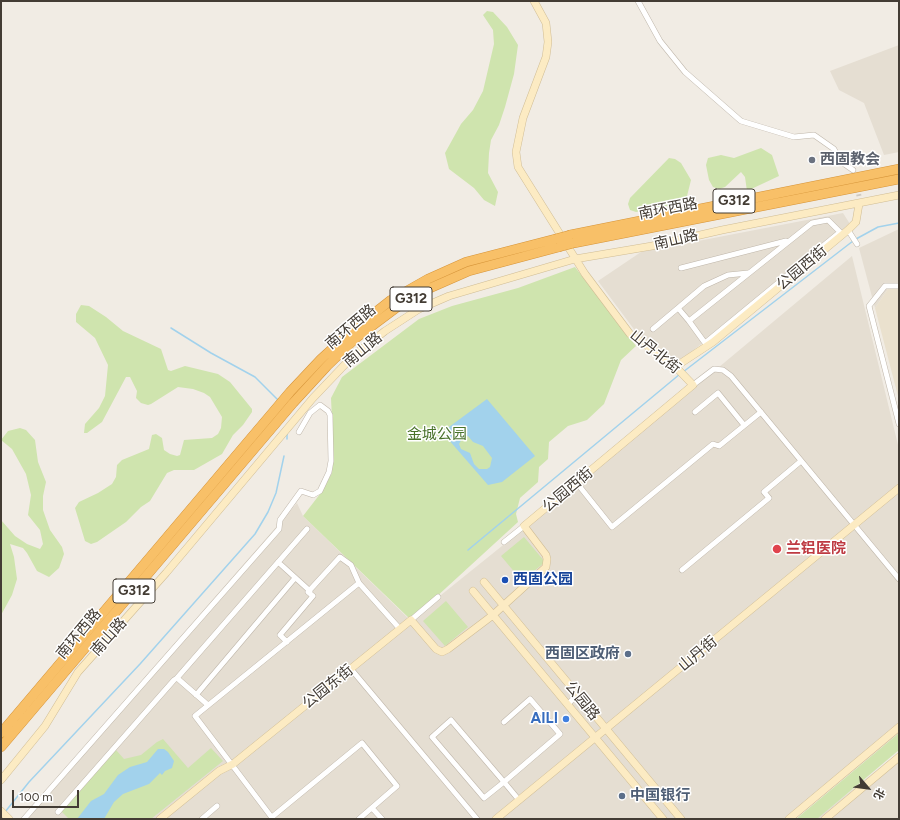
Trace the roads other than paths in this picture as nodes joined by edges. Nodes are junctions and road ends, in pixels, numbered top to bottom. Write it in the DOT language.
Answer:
graph roads {
  1 [pos="534,1"];
  2 [pos="638,1"];
  3 [pos="853,170"];
  4 [pos="899,170"];
  5 [pos="899,179"];
  6 [pos="899,195"];
  7 [pos="860,196"];
  8 [pos="859,204"];
  9 [pos="850,232"];
  10 [pos="572,239"];
  11 [pos="788,240"];
  12 [pos="557,243"];
  13 [pos="856,243"];
  14 [pos="575,259"];
  15 [pos="681,268"];
  16 [pos="749,272"];
  17 [pos="899,286"];
  18 [pos="678,308"];
  19 [pos="689,321"];
  20 [pos="653,329"];
  21 [pos="706,344"];
  22 [pos="678,369"];
  23 [pos="693,385"];
  24 [pos="304,407"];
  25 [pos="695,412"];
  26 [pos="761,412"];
  27 [pos="310,413"];
  28 [pos="899,424"];
  29 [pos="744,425"];
  30 [pos="264,431"];
  31 [pos="299,432"];
  32 [pos="801,461"];
  33 [pos="576,482"];
  34 [pos="899,488"];
  35 [pos="854,525"];
  36 [pos="524,526"];
  37 [pos="306,529"];
  38 [pos="504,542"];
  39 [pos="278,562"];
  40 [pos="682,570"];
  41 [pos="296,578"];
  42 [pos="899,579"];
  43 [pos="484,582"];
  44 [pos="359,583"];
  45 [pos="310,591"];
  46 [pos="474,591"];
  47 [pos="438,597"];
  48 [pos="503,606"];
  49 [pos="493,615"];
  50 [pos="411,620"];
  51 [pos="400,629"];
  52 [pos="287,642"];
  53 [pos="351,669"];
  54 [pos="177,678"];
  55 [pos="196,694"];
  56 [pos="577,695"];
  57 [pos="568,704"];
  58 [pos="208,705"];
  59 [pos="504,722"];
  60 [pos="899,727"];
  61 [pos="606,730"];
  62 [pos="1,733"];
  63 [pos="596,738"];
  64 [pos="1,747"];
  65 [pos="899,758"];
  66 [pos="231,765"];
  67 [pos="1,780"];
  68 [pos="504,782"];
  69 [pos="519,800"];
  70 [pos="217,806"];
  71 [pos="372,808"];
  72 [pos="1,811"];
  73 [pos="58,812"];
  74 [pos="272,818"];
  75 [pos="9,819"];
  76 [pos="24,819"];
  77 [pos="160,819"];
  78 [pos="202,819"];
  79 [pos="359,819"];
  80 [pos="382,819"];
  81 [pos="477,819"];
  82 [pos="496,819"];
  83 [pos="663,819"];
  84 [pos="681,819"];
  85 [pos="788,819"];
  86 [pos="825,819"];
  1 -- 14 [label="street, 山丹北街"];
  2 -- 3 [label="street"];
  4 -- 10 [label="highway, 南环西路 / G312"];
  5 -- 10 [label="highway, 南环西路 / G312"];
  6 -- 8 [label="street, 南山路"];
  7 -- 8 [label="street"];
  8 -- 9 [label="street, 公园西街"];
  8 -- 14 [label="street, 南山路"];
  9 -- 13 [label="street"];
  9 -- 21 [label="street, 公园西街"];
  10 -- 12 [label="highway, 南环西路 / G312, bridge"];
  11 -- 15 [label="street"];
  11 -- 16 [label="street"];
  11 -- 21 [label="street"];
  12 -- 30 [label="highway, 南环西路 / G312"];
  12 -- 30 [label="highway, 南环西路 / G312"];
  14 -- 22 [label="street, 山丹北街"];
  14 -- 24 [label="street, 南山路"];
  16 -- 18 [label="street"];
  16 -- 19 [label="street"];
  17 -- 28 [label="street"];
  18 -- 19 [label="street"];
  18 -- 20 [label="street"];
  19 -- 21 [label="street"];
  21 -- 22 [label="street, 公园西街"];
  22 -- 23 [label="street, 山丹北街"];
  23 -- 26 [label="street, 山丹北街"];
  23 -- 33 [label="street, 公园西街"];
  24 -- 27 [label="street"];
  24 -- 67 [label="street, 南山路"];
  25 -- 29 [label="street"];
  26 -- 29 [label="street"];
  26 -- 32 [label="street, 山丹北街"];
  27 -- 31 [label="street"];
  27 -- 76 [label="street"];
  29 -- 33 [label="street"];
  30 -- 62 [label="highway, 南环西路 / G312"];
  30 -- 64 [label="highway, 南环西路 / G312"];
  32 -- 35 [label="street, 山丹北街"];
  32 -- 40 [label="street"];
  33 -- 36 [label="street, 公园西街"];
  34 -- 35 [label="street, 山丹街"];
  35 -- 42 [label="street, 山丹北街"];
  35 -- 61 [label="street, 山丹街"];
  36 -- 38 [label="street"];
  36 -- 48 [label="street"];
  37 -- 39 [label="street"];
  39 -- 41 [label="street"];
  39 -- 54 [label="street"];
  41 -- 45 [label="street"];
  41 -- 55 [label="street"];
  43 -- 48 [label="street, 公园路"];
  44 -- 45 [label="street"];
  44 -- 51 [label="street"];
  44 -- 52 [label="street"];
  45 -- 52 [label="street"];
  46 -- 49 [label="street, 公园路"];
  47 -- 50 [label="street"];
  48 -- 49 [label="street"];
  48 -- 56 [label="street, 公园路"];
  49 -- 50 [label="street"];
  49 -- 57 [label="street, 公园路"];
  50 -- 51 [label="street, 公园东街"];
  51 -- 53 [label="street, 公园东街"];
  52 -- 58 [label="street"];
  53 -- 66 [label="street, 公园东街"];
  53 -- 81 [label="street"];
  54 -- 55 [label="street"];
  54 -- 73 [label="street"];
  55 -- 58 [label="street"];
  56 -- 57 [label="street"];
  56 -- 61 [label="street, 公园路"];
  57 -- 63 [label="street, 公园路"];
  58 -- 66 [label="street"];
  59 -- 68 [label="street"];
  60 -- 85 [label="street"];
  61 -- 63 [label="street, 山丹街"];
  61 -- 84 [label="street, 公园路"];
  63 -- 69 [label="street, 山丹街"];
  63 -- 83 [label="street, 公园路"];
  65 -- 86 [label="street"];
  66 -- 74 [label="street"];
  66 -- 77 [label="street, 公园东街"];
  68 -- 68 [label="street"];
  68 -- 69 [label="street"];
  69 -- 82 [label="street, 山丹街"];
  70 -- 78 [label="street"];
  71 -- 74 [label="street"];
  71 -- 79 [label="street"];
  71 -- 80 [label="street"];
  72 -- 75 [label="street"];
}
